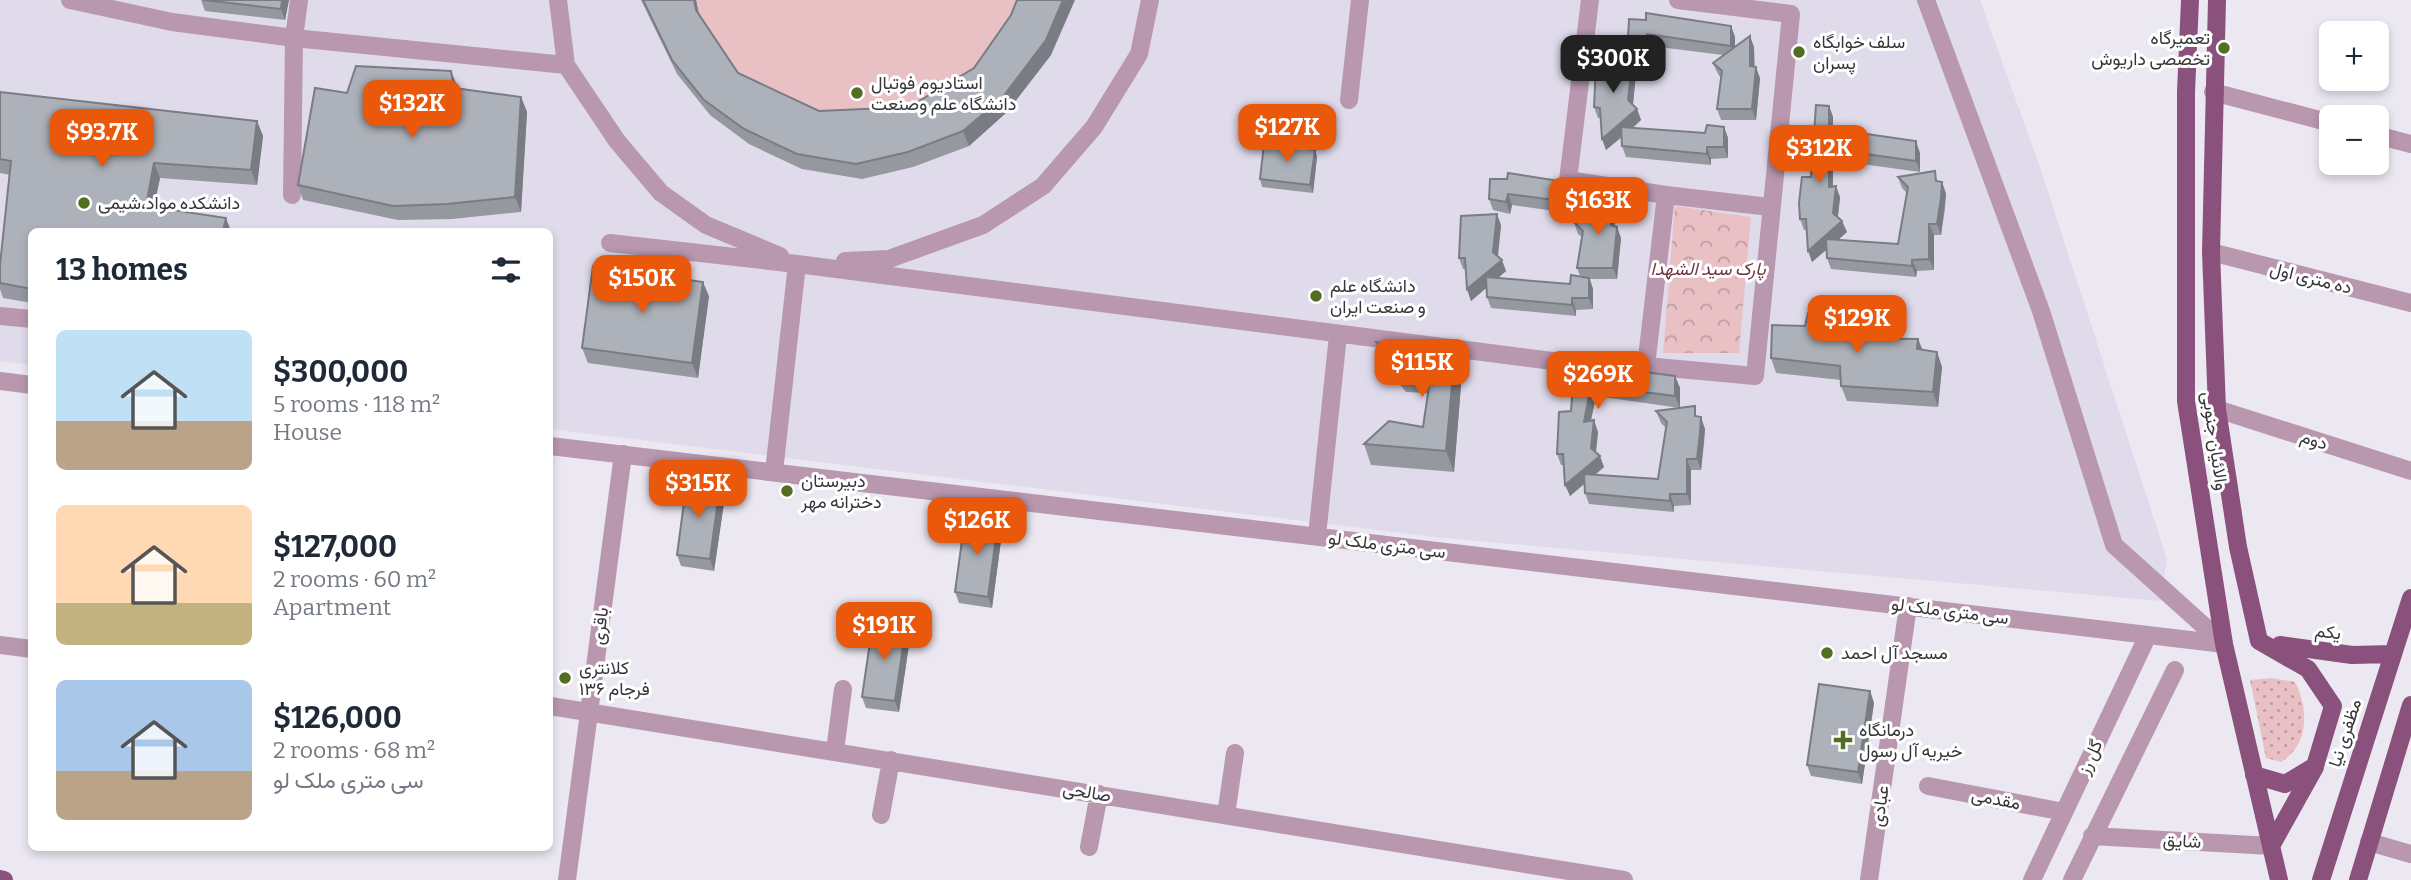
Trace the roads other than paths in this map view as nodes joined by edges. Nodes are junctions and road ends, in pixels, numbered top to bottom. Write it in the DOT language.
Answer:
graph roads {
  1 [pos="70,0"];
  2 [pos="299,0"];
  3 [pos="558,0"];
  4 [pos="1150,0"];
  5 [pos="1360,0"];
  6 [pos="1590,0"];
  7 [pos="1678,0"];
  8 [pos="1926,0"];
  9 [pos="2190,0"];
  10 [pos="2217,0"];
  11 [pos="294,38"];
  12 [pos="566,65"];
  13 [pos="2213,92"];
  14 [pos="1349,100"];
  15 [pos="2319,120"];
  16 [pos="2389,138"];
  17 [pos="2411,144"];
  18 [pos="292,195"];
  19 [pos="1666,195"];
  20 [pos="1770,207"];
  21 [pos="610,243"];
  22 [pos="2211,252"];
  23 [pos="797,264"];
  24 [pos="2411,303"];
  25 [pos="0,316"];
  26 [pos="28,319"];
  27 [pos="1338,335"];
  28 [pos="1646,366"];
  29 [pos="0,381"];
  30 [pos="28,384"];
  31 [pos="2186,401"];
  32 [pos="2217,409"];
  33 [pos="553,446"];
  34 [pos="623,454"];
  35 [pos="2411,471"];
  36 [pos="774,472"];
  37 [pos="1317,537"];
  38 [pos="2411,598"];
  39 [pos="1908,606"];
  40 [pos="2148,635"];
  41 [pos="2259,641"];
  42 [pos="2224,643"];
  43 [pos="0,645"];
  44 [pos="28,648"];
  45 [pos="2392,654"];
  46 [pos="2175,670"];
  47 [pos="843,689"];
  48 [pos="2411,705"];
  49 [pos="553,706"];
  50 [pos="589,711"];
  51 [pos="835,751"];
  52 [pos="1235,753"];
  53 [pos="891,760"];
  54 [pos="2315,766"];
  55 [pos="2254,775"];
  56 [pos="1928,786"];
  57 [pos="1099,794"];
  58 [pos="2064,812"];
  59 [pos="881,815"];
  60 [pos="1226,815"];
  61 [pos="2092,836"];
  62 [pos="2369,842"];
  63 [pos="2271,846"];
  64 [pos="1090,847"];
  65 [pos="2411,855"];
  66 [pos="567,880"];
  67 [pos="1624,880"];
  68 [pos="1869,880"];
  69 [pos="2032,880"];
  70 [pos="2072,880"];
  71 [pos="2279,880"];
  72 [pos="2320,880"];
  73 [pos="2358,880"];
  1 -- 11 [label="street"];
  2 -- 11 [label="street"];
  3 -- 12 [label="street"];
  4 -- 23 [label="street"];
  5 -- 14 [label="street"];
  6 -- 19 [label="street"];
  7 -- 20 [label="street"];
  8 -- 42 [label="street"];
  9 -- 31 [label="main road, والائیان جنوبی"];
  10 -- 13 [label="main road, والائیان جنوبی"];
  11 -- 12 [label="street"];
  11 -- 18 [label="street"];
  12 -- 23 [label="street"];
  13 -- 15 [label="street"];
  13 -- 22 [label="main road, والائیان جنوبی"];
  16 -- 17 [label="street"];
  19 -- 20 [label="street"];
  19 -- 28 [label="street"];
  20 -- 28 [label="street"];
  21 -- 23 [label="street"];
  22 -- 24 [label="street, ده متری اول"];
  22 -- 32 [label="main road, والائیان جنوبی"];
  23 -- 27 [label="street"];
  23 -- 36 [label="street"];
  25 -- 26 [label="street"];
  27 -- 28 [label="street"];
  27 -- 37 [label="street"];
  29 -- 30 [label="street"];
  31 -- 32 [label="main road"];
  31 -- 42 [label="main road, والائیان جنوبی"];
  32 -- 35 [label="street, دوم"];
  32 -- 41 [label="main road, والائیان جنوبی"];
  33 -- 34 [label="street, سی متری ملک لو"];
  34 -- 36 [label="street, سی متری ملک لو"];
  34 -- 50 [label="street, باقری"];
  36 -- 37 [label="street, سی متری ملک لو"];
  37 -- 39 [label="street, سی متری ملک لو"];
  38 -- 45 [label="main road, مظفری نیا"];
  39 -- 40 [label="street, سی متری ملک لو"];
  39 -- 68 [label="street, عبادی"];
  40 -- 42 [label="street, سی متری ملک لو"];
  40 -- 58 [label="street, گل رز"];
  41 -- 45 [label="main road, یکم"];
  41 -- 54 [label="main road"];
  42 -- 55 [label="main road, والائیان جنوبی"];
  43 -- 44 [label="street"];
  45 -- 72 [label="main road, مظفری نیا"];
  46 -- 61 [label="street, گل رز"];
  47 -- 51 [label="street"];
  48 -- 62 [label="main road"];
  49 -- 50 [label="street, صالحی"];
  50 -- 51 [label="street, صالحی"];
  50 -- 66 [label="street, باقری"];
  51 -- 53 [label="street, صالحی"];
  52 -- 60 [label="street"];
  53 -- 57 [label="street, صالحی"];
  53 -- 59 [label="street"];
  54 -- 55 [label="main road"];
  54 -- 63 [label="main road"];
  55 -- 63 [label="main road, والائیان جنوبی"];
  56 -- 58 [label="street, مقدمی"];
  57 -- 60 [label="street, صالحی"];
  57 -- 64 [label="street"];
  58 -- 69 [label="street, گل رز"];
  60 -- 67 [label="street, صالحی"];
  61 -- 63 [label="street, شایق"];
  61 -- 70 [label="street, گل رز"];
  62 -- 65 [label="street"];
  62 -- 73 [label="main road"];
  63 -- 71 [label="main road, والائیان جنوبی"];
}
